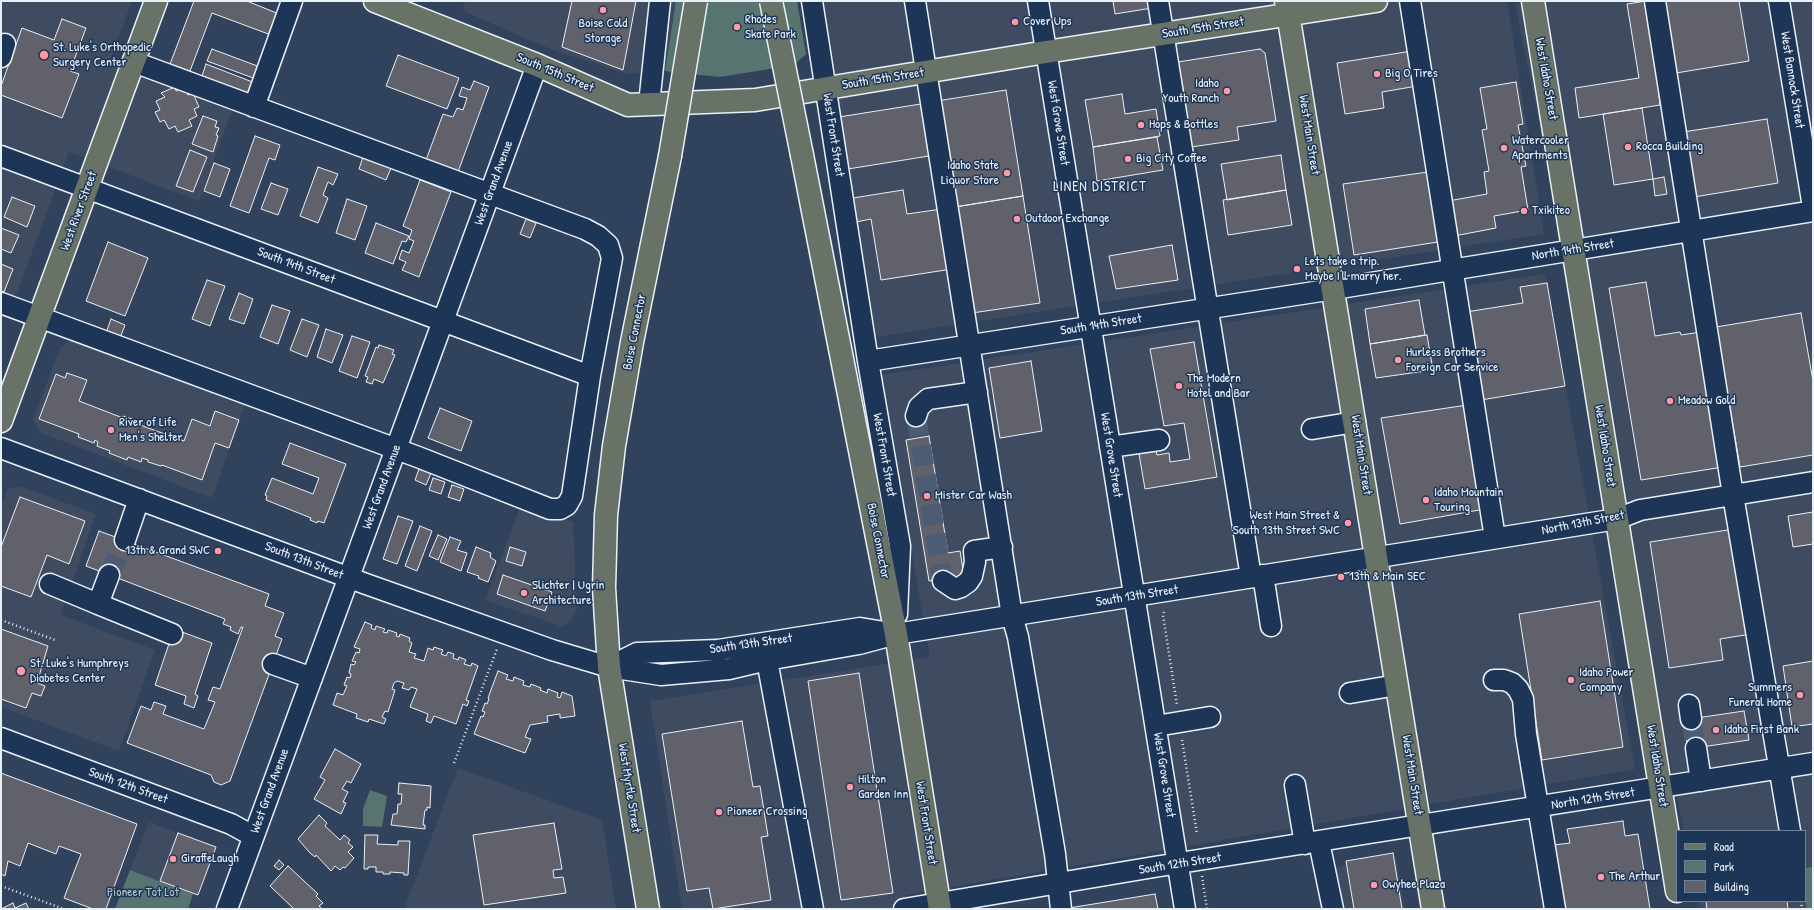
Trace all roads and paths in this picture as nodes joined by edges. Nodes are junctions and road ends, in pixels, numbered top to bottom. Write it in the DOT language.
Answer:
graph roads {
  1 [pos="156,1"];
  2 [pos="292,1"];
  3 [pos="375,1"];
  4 [pos="660,1"];
  5 [pos="696,1"];
  6 [pos="771,1"];
  7 [pos="812,1"];
  8 [pos="915,1"];
  9 [pos="1038,1"];
  10 [pos="1158,1"];
  11 [pos="1376,1"];
  12 [pos="1410,1"];
  13 [pos="1533,1"];
  14 [pos="1655,1"];
  15 [pos="1779,1"];
  16 [pos="1287,8"];
  17 [pos="1162,34"];
  18 [pos="1046,52"];
  19 [pos="134,62"];
  20 [pos="537,65"];
  21 [pos="926,72"];
  22 [pos="826,88"];
  23 [pos="1804,97"];
  24 [pos="648,104"];
  25 [pos="254,107"];
  26 [pos="1,156"];
  27 [pos="88,188"];
  28 [pos="489,194"];
  29 [pos="1813,207"];
  30 [pos="1813,211"];
  31 [pos="1690,231"];
  32 [pos="1574,250"];
  33 [pos="1453,269"];
  34 [pos="1334,289"];
  35 [pos="1,303"];
  36 [pos="1208,308"];
  37 [pos="40,317"];
  38 [pos="443,321"];
  39 [pos="1091,327"];
  40 [pos="970,346"];
  41 [pos="868,361"];
  42 [pos="590,376"];
  43 [pos="977,392"];
  44 [pos="916,416"];
  45 [pos="1,421"];
  46 [pos="1355,422"];
  47 [pos="1312,429"];
  48 [pos="1158,440"];
  49 [pos="1110,447"];
  50 [pos="1,448"];
  51 [pos="396,448"];
  52 [pos="1813,482"];
  53 [pos="1733,495"];
  54 [pos="139,499"];
  55 [pos="1617,519"];
  56 [pos="1495,538"];
  57 [pos="125,540"];
  58 [pos="1002,547"];
  59 [pos="1377,557"];
  60 [pos="109,575"];
  61 [pos="1257,576"];
  62 [pos="348,578"];
  63 [pos="943,581"];
  64 [pos="50,584"];
  65 [pos="1134,596"];
  66 [pos="98,604"];
  67 [pos="1012,616"];
  68 [pos="1,620"];
  69 [pos="1271,626"];
  70 [pos="503,633"];
  71 [pos="172,634"];
  72 [pos="896,634"];
  73 [pos="56,640"];
  74 [pos="767,660"];
  75 [pos="273,664"];
  76 [pos="609,667"];
  77 [pos="312,678"];
  78 [pos="1494,680"];
  79 [pos="1397,685"];
  80 [pos="1350,693"];
  81 [pos="1210,717"];
  82 [pos="1156,726"];
  83 [pos="1,738"];
  84 [pos="1696,748"];
  85 [pos="454,763"];
  86 [pos="1813,763"];
  87 [pos="1780,768"];
  88 [pos="1701,781"];
  89 [pos="1295,785"];
  90 [pos="1661,788"];
  91 [pos="1538,807"];
  92 [pos="1420,826"];
  93 [pos="1790,830"];
  94 [pos="253,836"];
  95 [pos="1312,843"];
  96 [pos="1178,864"];
  97 [pos="1202,874"];
  98 [pos="1058,884"];
  99 [pos="1676,884"];
  100 [pos="1,886"];
  101 [pos="940,906"];
  102 [pos="64,909"];
  103 [pos="227,909"];
  104 [pos="648,909"];
  105 [pos="813,909"];
  106 [pos="904,909"];
  107 [pos="1061,909"];
  108 [pos="1185,909"];
  109 [pos="1207,909"];
  110 [pos="1333,909"];
  111 [pos="1433,909"];
  112 [pos="1555,909"];
  1 -- 19 [label="main road, West River Street"];
  2 -- 25 [label="street"];
  3 -- 20 [label="main road, South 15th Street"];
  4 -- 24 [label="street"];
  5 -- 76 [label="main road, Boise Connector, bridge"];
  6 -- 72 [label="main road, Boise Connector, bridge"];
  7 -- 22 [label="street, West Front Street"];
  8 -- 21 [label="street"];
  9 -- 18 [label="street, West Grove Street"];
  10 -- 17 [label="street"];
  11 -- 16 [label="main road, South 15th Street"];
  12 -- 33 [label="street"];
  13 -- 32 [label="main road, West Idaho Street"];
  14 -- 31 [label="street"];
  15 -- 23 [label="street, West Bannock Street"];
  16 -- 17 [label="main road, South 15th Street"];
  16 -- 34 [label="main road, West Main Street"];
  17 -- 18 [label="main road, South 15th Street"];
  17 -- 36 [label="street"];
  18 -- 21 [label="main road, South 15th Street"];
  18 -- 39 [label="street, West Grove Street"];
  19 -- 25 [label="street"];
  19 -- 27 [label="main road, West River Street"];
  20 -- 24 [label="main road, South 15th Street"];
  20 -- 28 [label="street, West Grand Avenue"];
  21 -- 22 [label="main road, South 15th Street"];
  21 -- 40 [label="street"];
  22 -- 24 [label="main road, South 15th Street"];
  22 -- 41 [label="street, West Front Street"];
  23 -- 29 [label="street, West Bannock Street"];
  25 -- 28 [label="street"];
  26 -- 27 [label="street, South 14th Street"];
  27 -- 37 [label="main road, West River Street"];
  27 -- 38 [label="street, South 14th Street"];
  28 -- 38 [label="street, West Grand Avenue"];
  28 -- 42 [label="street"];
  30 -- 31 [label="street, North 14th Street"];
  31 -- 32 [label="street, North 14th Street"];
  31 -- 53 [label="street"];
  32 -- 33 [label="street, North 14th Street"];
  32 -- 55 [label="main road, West Idaho Street"];
  33 -- 34 [label="street, North 14th Street"];
  33 -- 56 [label="street"];
  34 -- 36 [label="street, South 14th Street"];
  34 -- 46 [label="main road, West Main Street"];
  35 -- 37 [label="street"];
  36 -- 39 [label="street, South 14th Street"];
  36 -- 61 [label="street"];
  37 -- 45 [label="main road, West River Street"];
  37 -- 51 [label="street"];
  38 -- 42 [label="street, South 14th Street"];
  38 -- 51 [label="street, West Grand Avenue"];
  39 -- 40 [label="street, South 14th Street"];
  39 -- 49 [label="street, West Grove Street"];
  40 -- 41 [label="street, South 14th Street"];
  40 -- 43 [label="street"];
  41 -- 72 [label="street, West Front Street"];
  42 -- 51 [label="street"];
  43 -- 44 [label="street"];
  43 -- 58 [label="street"];
  46 -- 47 [label="street"];
  46 -- 59 [label="main road, West Main Street"];
  48 -- 49 [label="street"];
  49 -- 65 [label="street, West Grove Street"];
  50 -- 54 [label="street, South 13th Street"];
  51 -- 62 [label="street, West Grand Avenue"];
  52 -- 53 [label="street, North 13th Street"];
  53 -- 55 [label="street, North 13th Street"];
  53 -- 87 [label="street"];
  54 -- 57 [label="street"];
  54 -- 62 [label="street, South 13th Street"];
  55 -- 56 [label="street, North 13th Street"];
  55 -- 90 [label="main road, West Idaho Street"];
  56 -- 59 [label="street, North 13th Street"];
  58 -- 63 [label="street"];
  58 -- 67 [label="street"];
  59 -- 61 [label="street, South 13th Street"];
  59 -- 79 [label="main road, West Main Street"];
  60 -- 66 [label="street"];
  61 -- 65 [label="street, South 13th Street"];
  61 -- 69 [label="street"];
  62 -- 70 [label="street, South 13th Street"];
  62 -- 77 [label="street, West Grand Avenue"];
  64 -- 66 [label="street"];
  65 -- 67 [label="street, South 13th Street"];
  65 -- 82 [label="street, West Grove Street"];
  66 -- 71 [label="street"];
  67 -- 72 [label="street, South 13th Street"];
  67 -- 98 [label="street"];
  68 -- 73 [label="path"];
  70 -- 76 [label="street, South 13th Street"];
  70 -- 85 [label="path"];
  72 -- 74 [label="street, South 13th Street"];
  72 -- 76 [label="street, South 13th Street"];
  72 -- 101 [label="main road, West Front Street"];
  74 -- 76 [label="street, South 13th Street"];
  74 -- 105 [label="street"];
  75 -- 77 [label="street"];
  76 -- 104 [label="main road, West Myrtle Street"];
  77 -- 94 [label="street, West Grand Avenue"];
  78 -- 91 [label="street"];
  79 -- 80 [label="street"];
  79 -- 92 [label="main road, West Main Street"];
  81 -- 82 [label="street"];
  82 -- 96 [label="street, West Grove Street"];
  83 -- 94 [label="street, South 12th Street"];
  84 -- 88 [label="street"];
  86 -- 87 [label="street, North 12th Street"];
  87 -- 88 [label="street, North 12th Street"];
  87 -- 93 [label="street"];
  88 -- 90 [label="street, North 12th Street"];
  89 -- 95 [label="street"];
  90 -- 91 [label="street, North 12th Street"];
  90 -- 99 [label="main road, West Idaho Street"];
  91 -- 92 [label="street, North 12th Street"];
  91 -- 112 [label="street"];
  92 -- 95 [label="street, South 12th Street"];
  92 -- 111 [label="main road, West Main Street"];
  94 -- 103 [label="street, West Grand Avenue"];
  95 -- 96 [label="street, South 12th Street"];
  95 -- 110 [label="street"];
  96 -- 98 [label="street, South 12th Street"];
  96 -- 108 [label="street, West Grove Street"];
  97 -- 109 [label="path"];
  98 -- 101 [label="street, South 12th Street"];
  98 -- 107 [label="street"];
  100 -- 102 [label="path"];
  101 -- 106 [label="street, South 12th Street"];
}
